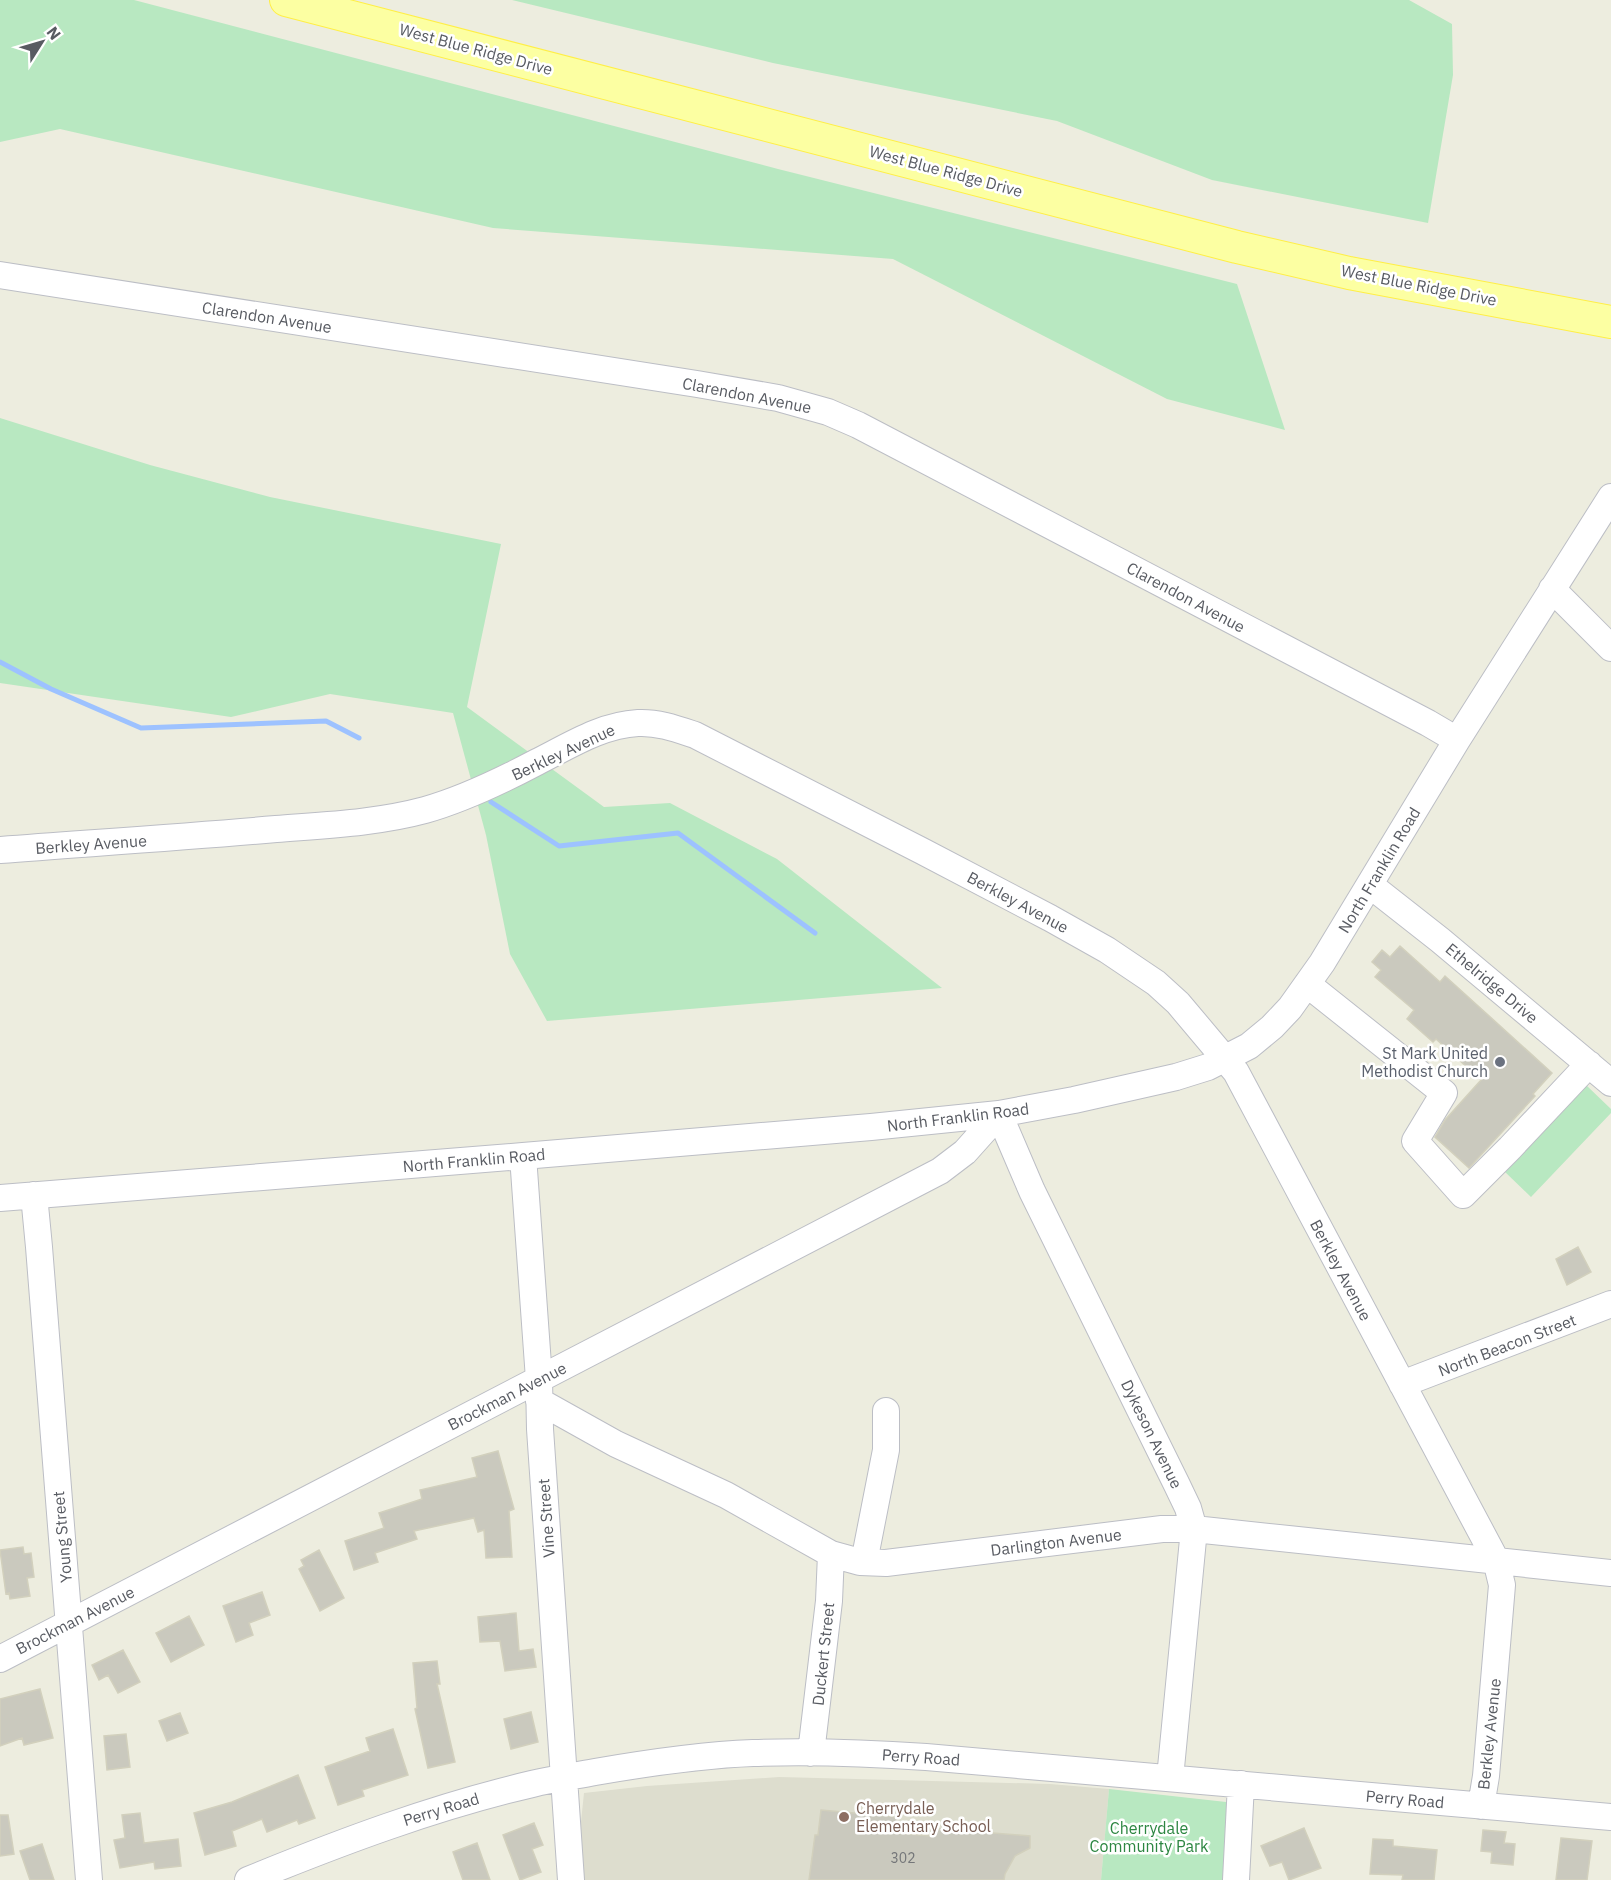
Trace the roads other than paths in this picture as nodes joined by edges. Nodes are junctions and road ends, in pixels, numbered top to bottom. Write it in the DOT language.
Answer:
graph roads {
  1 [pos="286,0"];
  2 [pos="0,275"];
  3 [pos="1611,322"];
  4 [pos="1611,497"];
  5 [pos="1552,589"];
  6 [pos="1611,648"];
  7 [pos="1457,740"];
  8 [pos="0,850"];
  9 [pos="1370,885"];
  10 [pos="1307,984"];
  11 [pos="1225,1058"];
  12 [pos="1589,1064"];
  13 [pos="1611,1083"];
  14 [pos="999,1114"];
  15 [pos="523,1156"];
  16 [pos="34,1195"];
  17 [pos="0,1198"];
  18 [pos="1611,1304"];
  19 [pos="1402,1384"];
  20 [pos="539,1390"];
  21 [pos="886,1411"];
  22 [pos="1194,1529"];
  23 [pos="831,1554"];
  24 [pos="1496,1560"];
  25 [pos="864,1563"];
  26 [pos="1611,1573"];
  27 [pos="69,1623"];
  28 [pos="0,1659"];
  29 [pos="812,1753"];
  30 [pos="563,1778"];
  31 [pos="1170,1778"];
  32 [pos="1241,1784"];
  33 [pos="1481,1806"];
  34 [pos="1611,1817"];
  35 [pos="89,1880"];
  36 [pos="248,1880"];
  37 [pos="571,1880"];
  38 [pos="1236,1880"];
  1 -- 3 [label="main road, West Blue Ridge Drive"];
  2 -- 7 [label="street, Clarendon Avenue"];
  4 -- 5 [label="street, North Franklin Road"];
  5 -- 6 [label="street"];
  5 -- 7 [label="street, North Franklin Road"];
  7 -- 9 [label="street, North Franklin Road"];
  8 -- 11 [label="street, Berkley Avenue"];
  9 -- 10 [label="street, North Franklin Road"];
  9 -- 12 [label="street, Ethelridge Drive"];
  10 -- 11 [label="street, North Franklin Road"];
  10 -- 12 [label="street"];
  11 -- 14 [label="street, North Franklin Road"];
  11 -- 19 [label="street, Berkley Avenue"];
  12 -- 13 [label="street, Ethelridge Drive"];
  14 -- 15 [label="street, North Franklin Road"];
  14 -- 20 [label="street, Brockman Avenue"];
  14 -- 22 [label="street, Dykeson Avenue"];
  15 -- 16 [label="street, North Franklin Road"];
  15 -- 20 [label="street, Vine Street"];
  16 -- 17 [label="street, North Franklin Road"];
  16 -- 27 [label="street, Young Street"];
  18 -- 19 [label="street, North Beacon Street"];
  19 -- 24 [label="street, Berkley Avenue"];
  20 -- 23 [label="street, Darlington Avenue"];
  20 -- 27 [label="street, Brockman Avenue"];
  20 -- 30 [label="street, Vine Street"];
  21 -- 25 [label="street"];
  22 -- 24 [label="street, Darlington Avenue"];
  22 -- 25 [label="street, Darlington Avenue"];
  22 -- 31 [label="street, Dykeson Avenue"];
  23 -- 25 [label="street, Darlington Avenue"];
  23 -- 29 [label="street, Duckert Street"];
  24 -- 26 [label="street, Darlington Avenue"];
  24 -- 33 [label="street, Berkley Avenue"];
  27 -- 28 [label="street, Brockman Avenue"];
  27 -- 35 [label="street, Young Street"];
  29 -- 30 [label="street, Perry Road"];
  29 -- 31 [label="street, Perry Road"];
  30 -- 36 [label="street, Perry Road"];
  30 -- 37 [label="street, Vine Street"];
  31 -- 32 [label="street, Perry Road"];
  32 -- 33 [label="street, Perry Road"];
  32 -- 38 [label="street"];
  33 -- 34 [label="street, Perry Road"];
}
